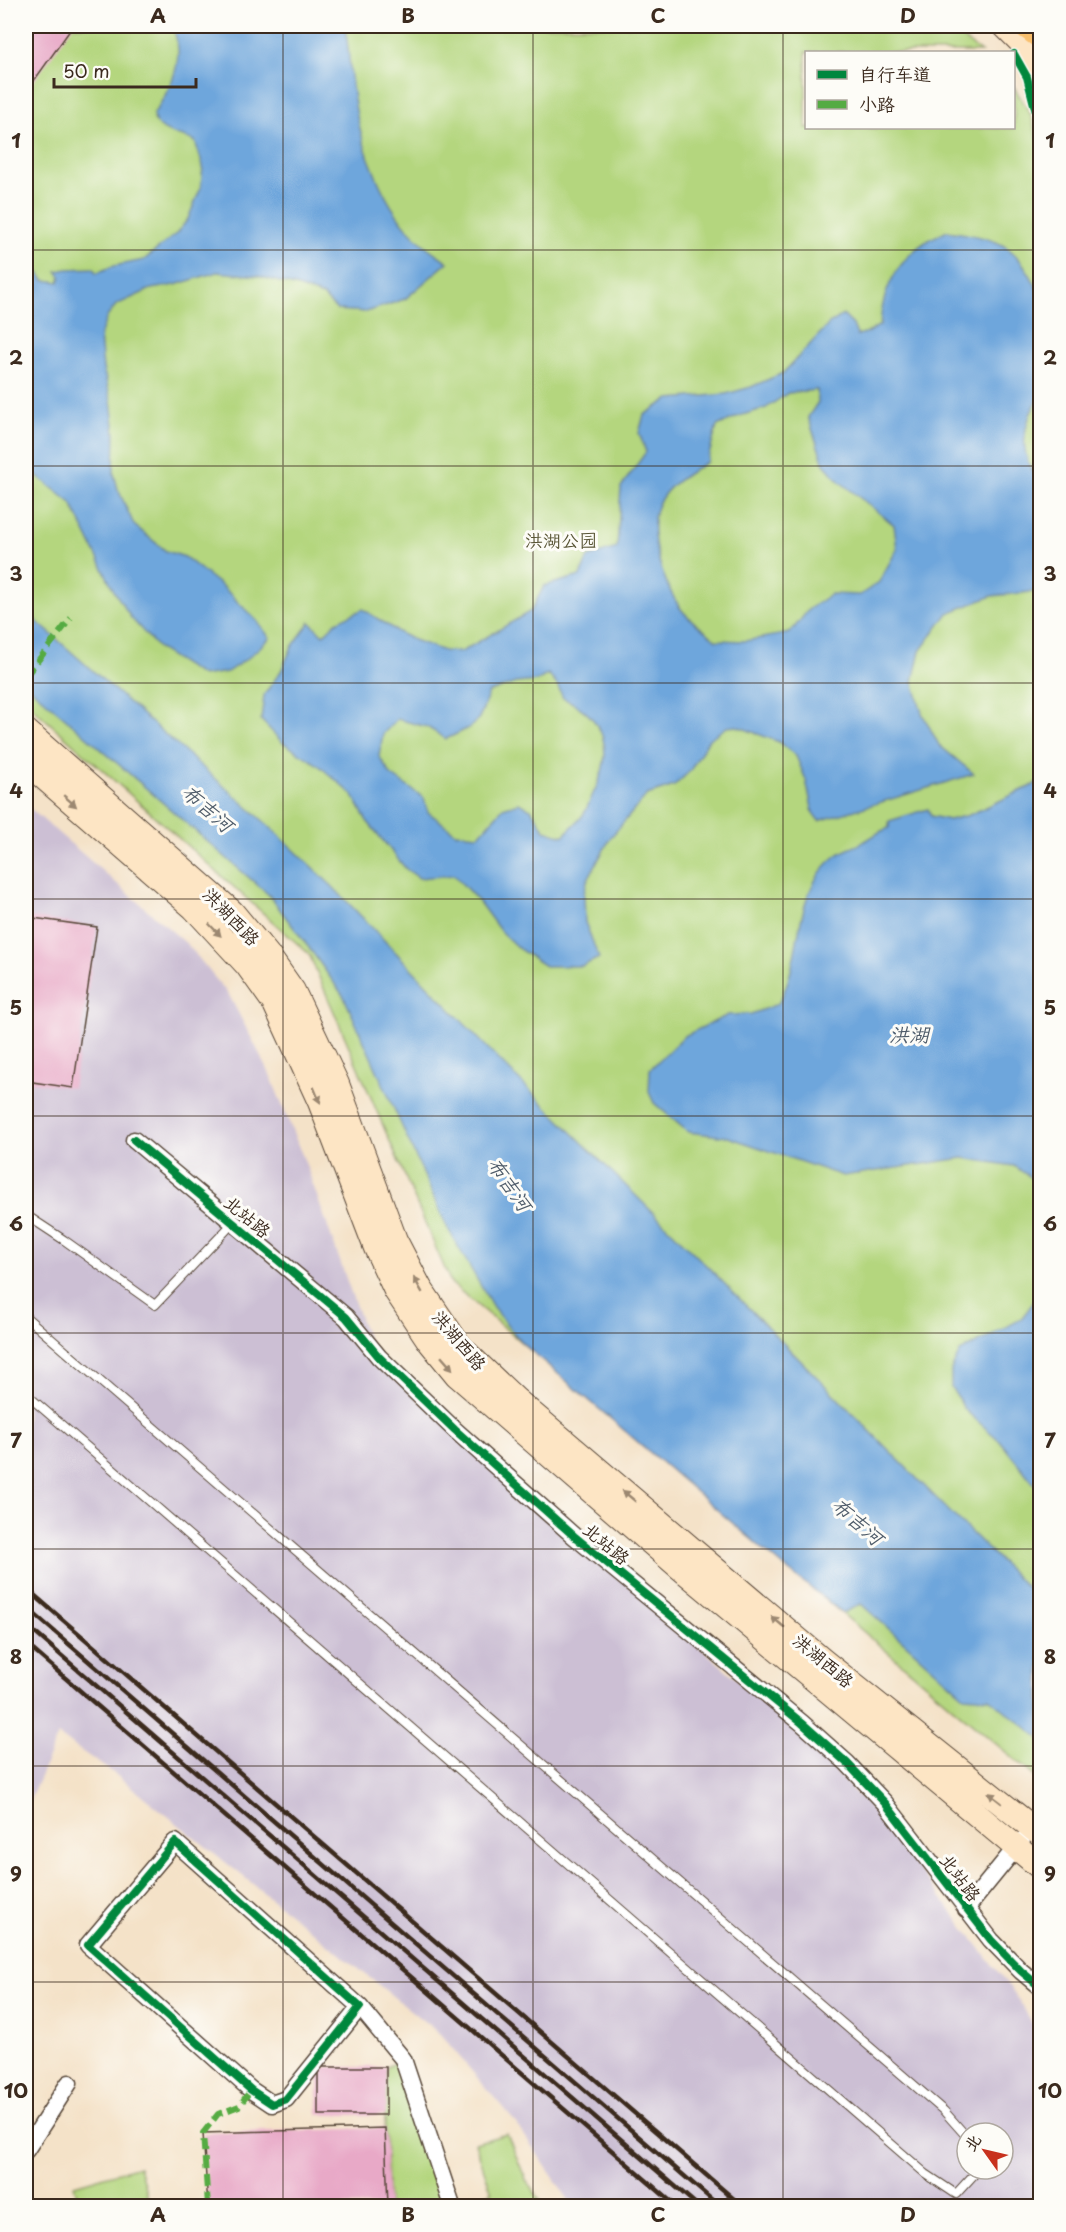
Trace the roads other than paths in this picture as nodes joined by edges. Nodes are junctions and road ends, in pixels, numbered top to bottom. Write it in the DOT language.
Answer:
graph roads {
  1 [pos="1005,26"];
  2 [pos="1028,26"];
  3 [pos="1041,35"];
  4 [pos="1041,71"];
  5 [pos="26,731"];
  6 [pos="26,762"];
  7 [pos="134,1140"];
  8 [pos="26,1215"];
  9 [pos="233,1223"];
  10 [pos="26,1317"];
  11 [pos="26,1394"];
  12 [pos="1036,1831"];
  13 [pos="1016,1846"];
  14 [pos="1041,1867"];
  15 [pos="966,1909"];
  16 [pos="1041,1988"];
  17 [pos="360,2007"];
  18 [pos="69,2083"];
  19 [pos="955,2123"];
  20 [pos="26,2150"];
  21 [pos="968,2181"];
  22 [pos="452,2206"];
  1 -- 4 [label="main road"];
  2 -- 3 [label="highway"];
  12 -- 5 [label="main road, 洪湖西路, one-way"];
  6 -- 13 [label="main road, 洪湖西路, one-way"];
  7 -- 9 [label="street, 北站路"];
  8 -- 9 [label="lane"];
  9 -- 15 [label="street, 北站路"];
  10 -- 19 [label="lane"];
  11 -- 21 [label="lane"];
  12 -- 13 [label="street"];
  13 -- 14 [label="main road, 洪湖西路"];
  13 -- 15 [label="street"];
  15 -- 16 [label="street, 北站路"];
  17 -- 17 [label="street"];
  17 -- 22 [label="street"];
  18 -- 20 [label="street"];
}
